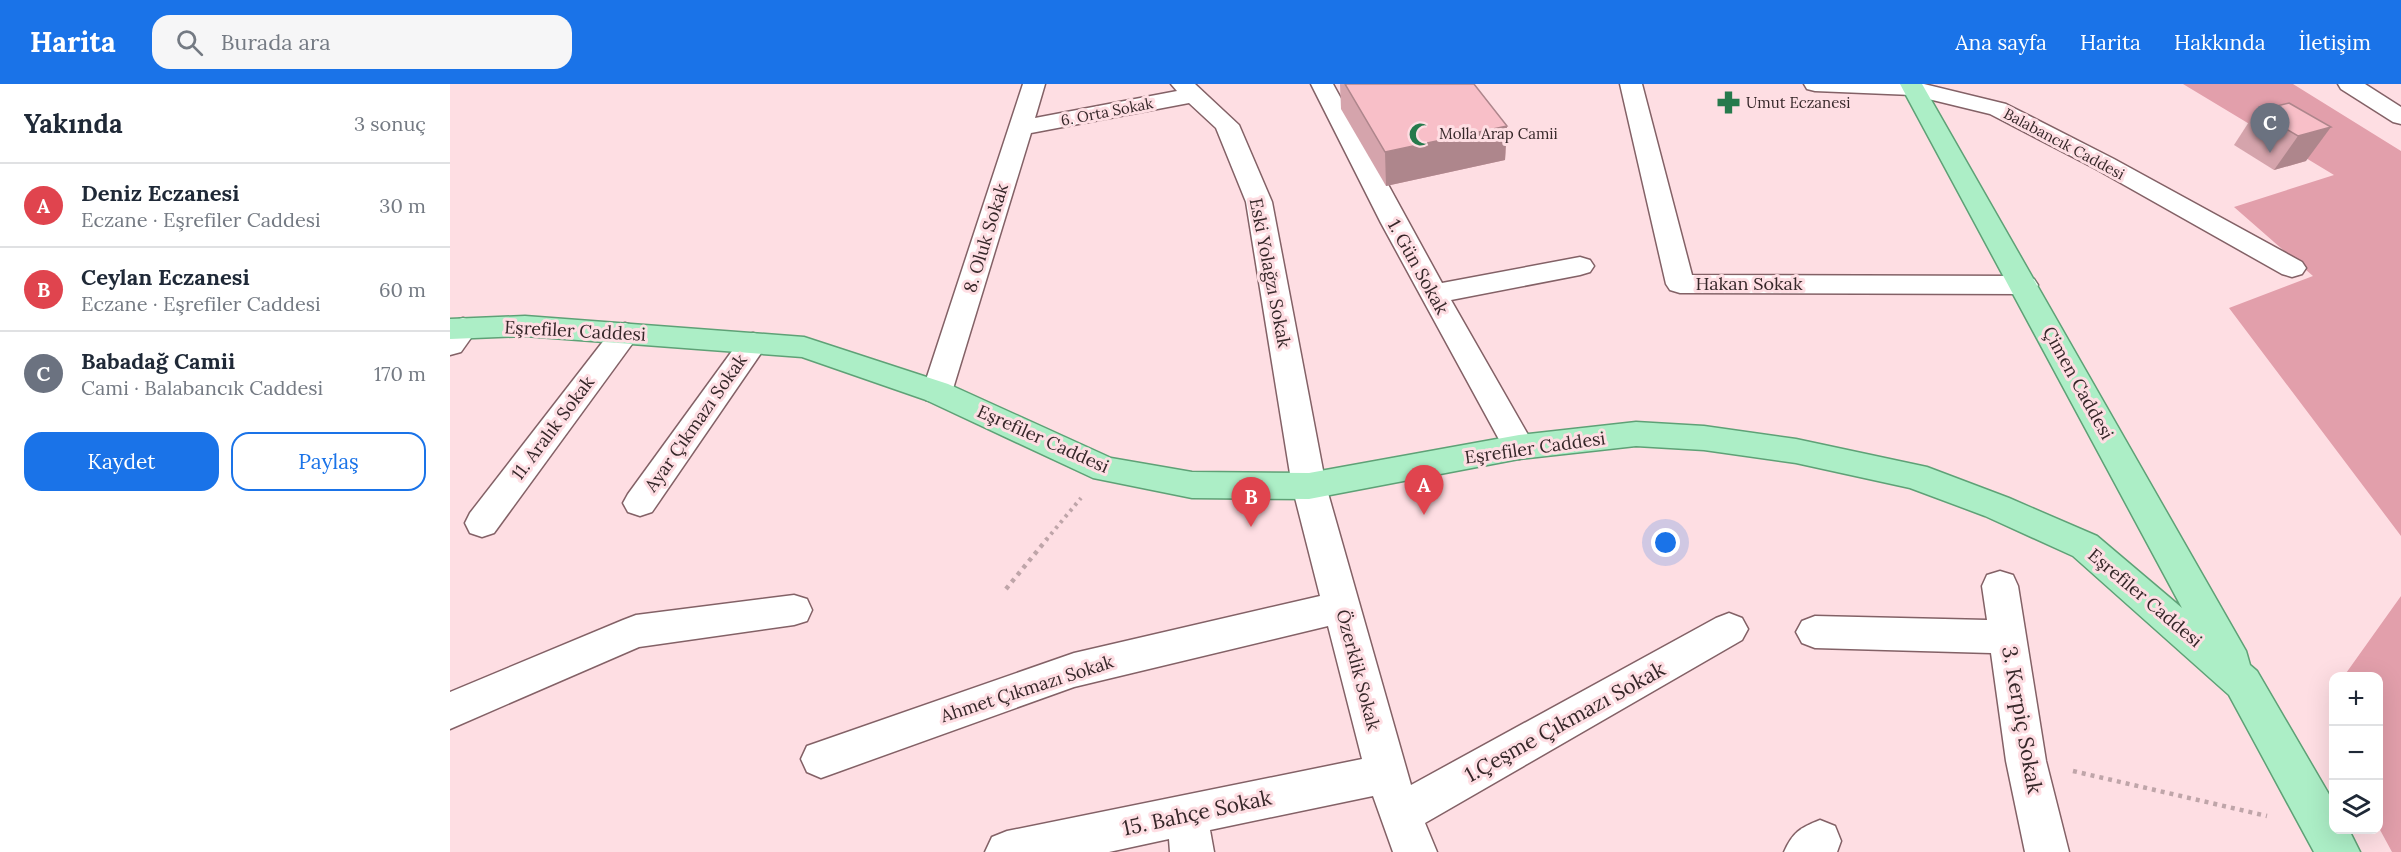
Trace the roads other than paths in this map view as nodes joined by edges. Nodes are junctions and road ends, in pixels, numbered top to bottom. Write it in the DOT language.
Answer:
graph roads {
  1 [pos="1034,84"];
  2 [pos="1322,84"];
  3 [pos="1631,84"];
  4 [pos="1815,84"];
  5 [pos="2349,84"];
  6 [pos="1912,86"];
  7 [pos="1188,90"];
  8 [pos="2401,117"];
  9 [pos="1020,128"];
  10 [pos="1580,267"];
  11 [pos="2292,268"];
  12 [pos="2024,285"];
  13 [pos="1433,294"];
  14 [pos="625,333"];
  15 [pos="454,334"];
  16 [pos="753,343"];
  17 [pos="937,392"];
  18 [pos="1519,447"];
  19 [pos="1309,486"];
  20 [pos="640,503"];
  21 [pos="482,523"];
  22 [pos="2000,586"];
  23 [pos="1341,607"];
  24 [pos="794,610"];
  25 [pos="1729,629"];
  26 [pos="1815,632"];
  27 [pos="2007,637"];
  28 [pos="2243,682"];
  29 [pos="450,711"];
  30 [pos="821,759"];
  31 [pos="1386,774"];
  32 [pos="1400,814"];
  33 [pos="1190,833"];
  34 [pos="2332,841"];
  35 [pos="1007,852"];
  36 [pos="1415,852"];
  37 [pos="2047,852"];
  1 -- 9 [label="street, 8. Oluk Sokak"];
  2 -- 13 [label="street, 1. Gün Sokak"];
  3 -- 12 [label="street, Hakan Sokak"];
  4 -- 6 [label="street, Balabancık Caddesi"];
  5 -- 8 [label="street"];
  6 -- 11 [label="street, Balabancık Caddesi"];
  6 -- 12 [label="main road, Çimen Caddesi"];
  7 -- 9 [label="street, 6. Orta Sokak"];
  7 -- 19 [label="street, Eski Yolağzı Sokak"];
  9 -- 17 [label="street, 8. Oluk Sokak"];
  10 -- 13 [label="street"];
  12 -- 28 [label="main road, Çimen Caddesi"];
  13 -- 18 [label="street, 1. Gün Sokak"];
  14 -- 15 [label="main road, Eşrefiler Caddesi"];
  14 -- 16 [label="main road, Eşrefiler Caddesi"];
  14 -- 21 [label="street, 11. Aralık Sokak"];
  16 -- 17 [label="main road, Eşrefiler Caddesi"];
  16 -- 20 [label="street, Ayar Çıkmazı Sokak"];
  17 -- 19 [label="main road, Eşrefiler Caddesi"];
  18 -- 19 [label="main road, Eşrefiler Caddesi"];
  18 -- 28 [label="main road, Eşrefiler Caddesi"];
  19 -- 23 [label="street, Özerklik Sokak"];
  22 -- 27 [label="street, 3. Kerpiç Sokak"];
  23 -- 30 [label="street, Ahmet Çıkmazı Sokak"];
  23 -- 31 [label="street, Özerklik Sokak"];
  24 -- 29 [label="street"];
  25 -- 32 [label="street, 1.Çeşme Çıkmazı Sokak"];
  26 -- 27 [label="street"];
  27 -- 37 [label="street, 3. Kerpiç Sokak"];
  28 -- 34 [label="main road, Eşrefiler Caddesi"];
  31 -- 32 [label="street, Özerklik Sokak"];
  31 -- 33 [label="street, 15. Bahçe Sokak"];
  32 -- 36 [label="street, Özerklik Sokak"];
  33 -- 35 [label="street, 15. Bahçe Sokak"];
}
